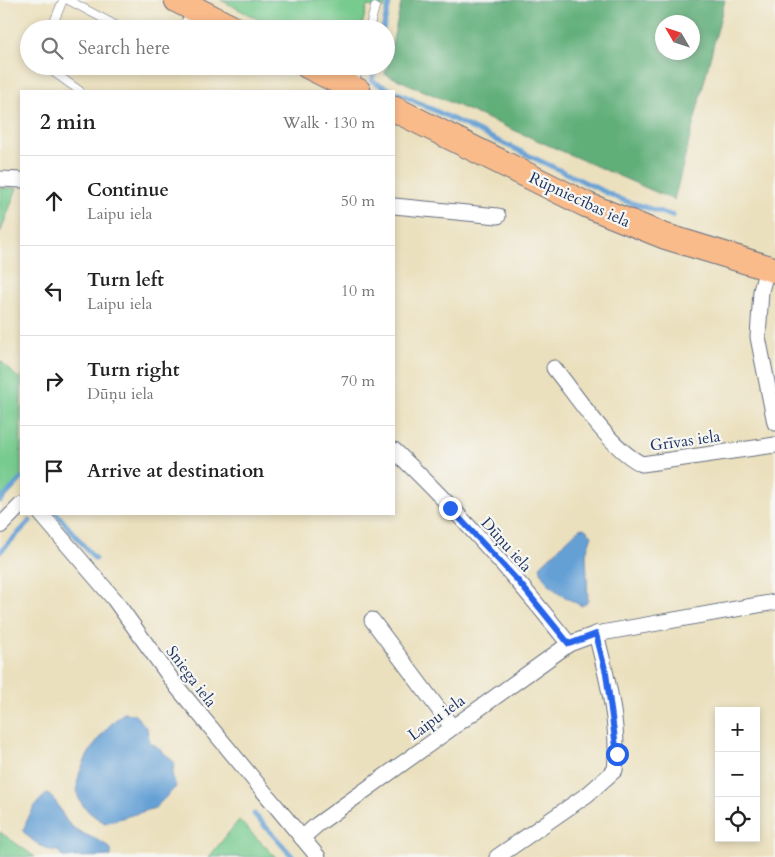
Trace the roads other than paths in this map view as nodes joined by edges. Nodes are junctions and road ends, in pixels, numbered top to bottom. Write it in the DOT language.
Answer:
graph roads {
  1 [pos="63,0"];
  2 [pos="68,0"];
  3 [pos="375,7"];
  4 [pos="184,12"];
  5 [pos="55,20"];
  6 [pos="107,20"];
  7 [pos="208,20"];
  8 [pos="371,20"];
  9 [pos="58,75"];
  10 [pos="332,75"];
  11 [pos="356,84"];
  12 [pos="79,90"];
  13 [pos="395,109"];
  14 [pos="0,179"];
  15 [pos="20,180"];
  16 [pos="395,206"];
  17 [pos="498,216"];
  18 [pos="771,269"];
  19 [pos="554,368"];
  20 [pos="775,423"];
  21 [pos="775,445"];
  22 [pos="395,451"];
  23 [pos="20,506"];
  24 [pos="42,515"];
  25 [pos="1,524"];
  26 [pos="775,602"];
  27 [pos="372,620"];
  28 [pos="596,634"];
  29 [pos="569,644"];
  30 [pos="452,727"];
  31 [pos="302,838"];
  32 [pos="318,857"];
  33 [pos="497,857"];
  1 -- 5 [label="lane"];
  2 -- 6 [label="lane"];
  3 -- 8 [label="lane"];
  4 -- 7 [label="main road"];
  9 -- 12 [label="lane"];
  10 -- 11 [label="main road"];
  13 -- 18 [label="main road, Rūpniecības iela"];
  14 -- 15 [label="street"];
  16 -- 17 [label="street"];
  18 -- 20 [label="street"];
  19 -- 21 [label="street, Grīvas iela"];
  22 -- 29 [label="street, Dūņu iela"];
  23 -- 25 [label="street"];
  24 -- 31 [label="street, Sniega iela"];
  26 -- 28 [label="street, Laipu iela"];
  27 -- 30 [label="street"];
  28 -- 29 [label="street, Laipu iela"];
  28 -- 33 [label="street"];
  29 -- 30 [label="street, Laipu iela"];
  30 -- 31 [label="street, Laipu iela"];
  31 -- 32 [label="street, Sniega iela"];
}
